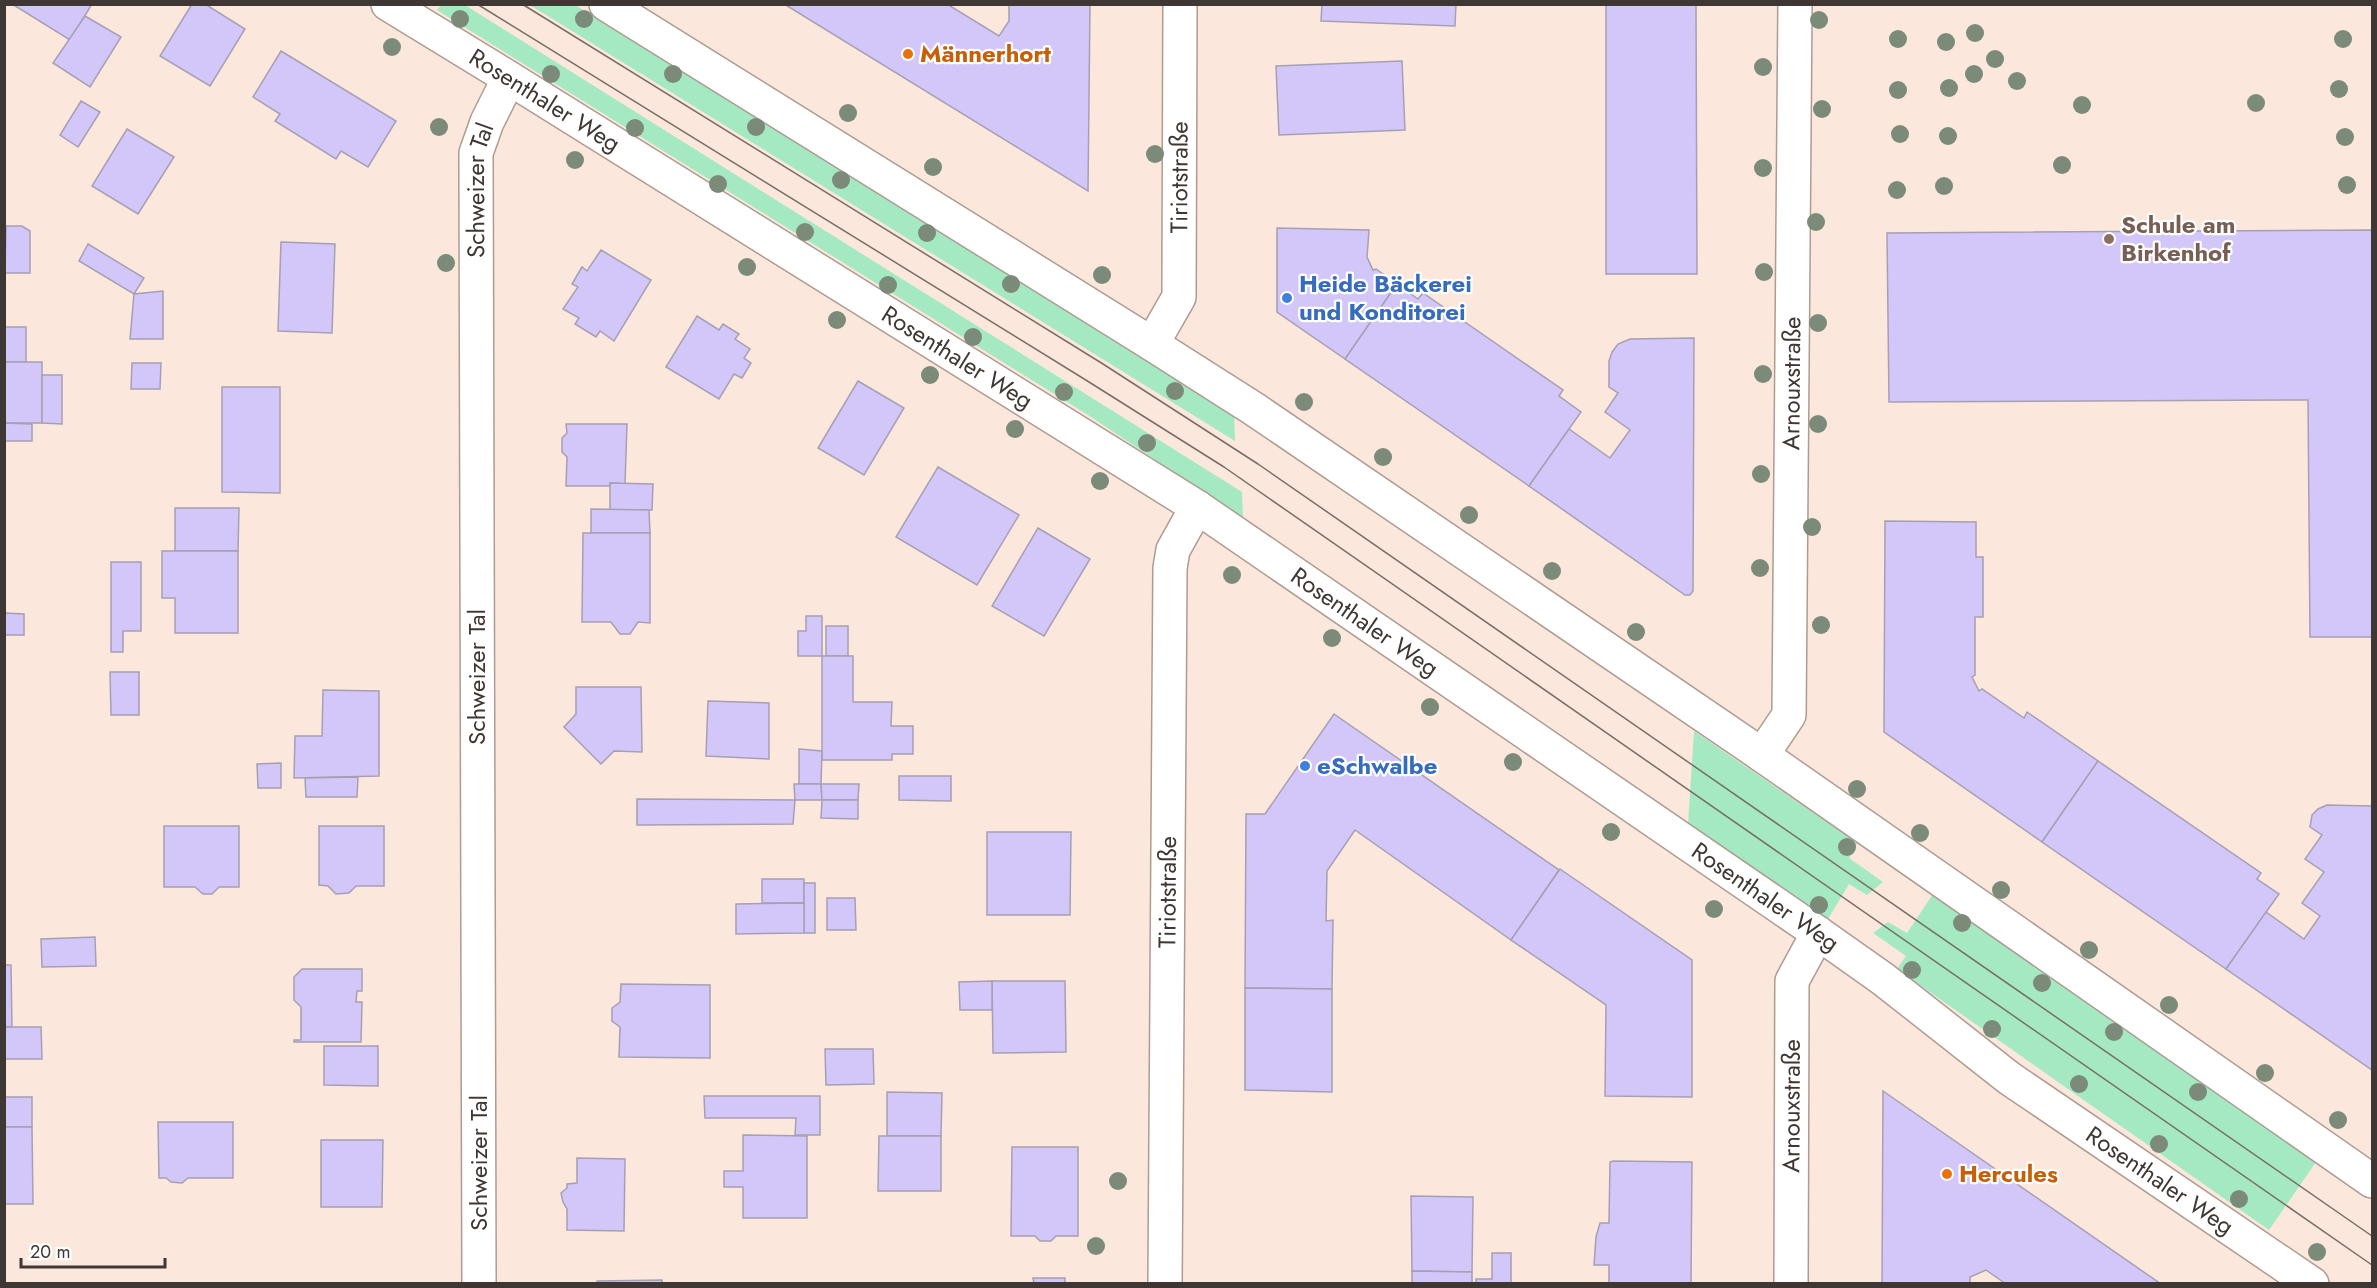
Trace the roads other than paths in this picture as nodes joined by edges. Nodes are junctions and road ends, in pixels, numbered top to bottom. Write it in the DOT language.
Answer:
graph roads {
  1 [pos="388,4"];
  2 [pos="606,4"];
  3 [pos="1180,4"];
  4 [pos="1795,4"];
  5 [pos="509,78"];
  6 [pos="1152,344"];
  7 [pos="1197,507"];
  8 [pos="1762,755"];
  9 [pos="1818,933"];
  10 [pos="2373,1181"];
  11 [pos="479,1284"];
  12 [pos="1165,1284"];
  13 [pos="1791,1284"];
  14 [pos="2312,1284"];
  1 -- 5 [label="main road, Rosenthaler Weg"];
  2 -- 6 [label="main road"];
  3 -- 6 [label="main road, Tiriotstraße"];
  4 -- 8 [label="main road, Arnouxstraße"];
  5 -- 7 [label="main road, Rosenthaler Weg"];
  5 -- 11 [label="main road, Schweizer Tal"];
  6 -- 8 [label="main road"];
  7 -- 9 [label="main road, Rosenthaler Weg"];
  7 -- 12 [label="main road, Tiriotstraße"];
  8 -- 10 [label="main road"];
  9 -- 13 [label="main road, Arnouxstraße"];
  9 -- 14 [label="main road, Rosenthaler Weg"];
}
